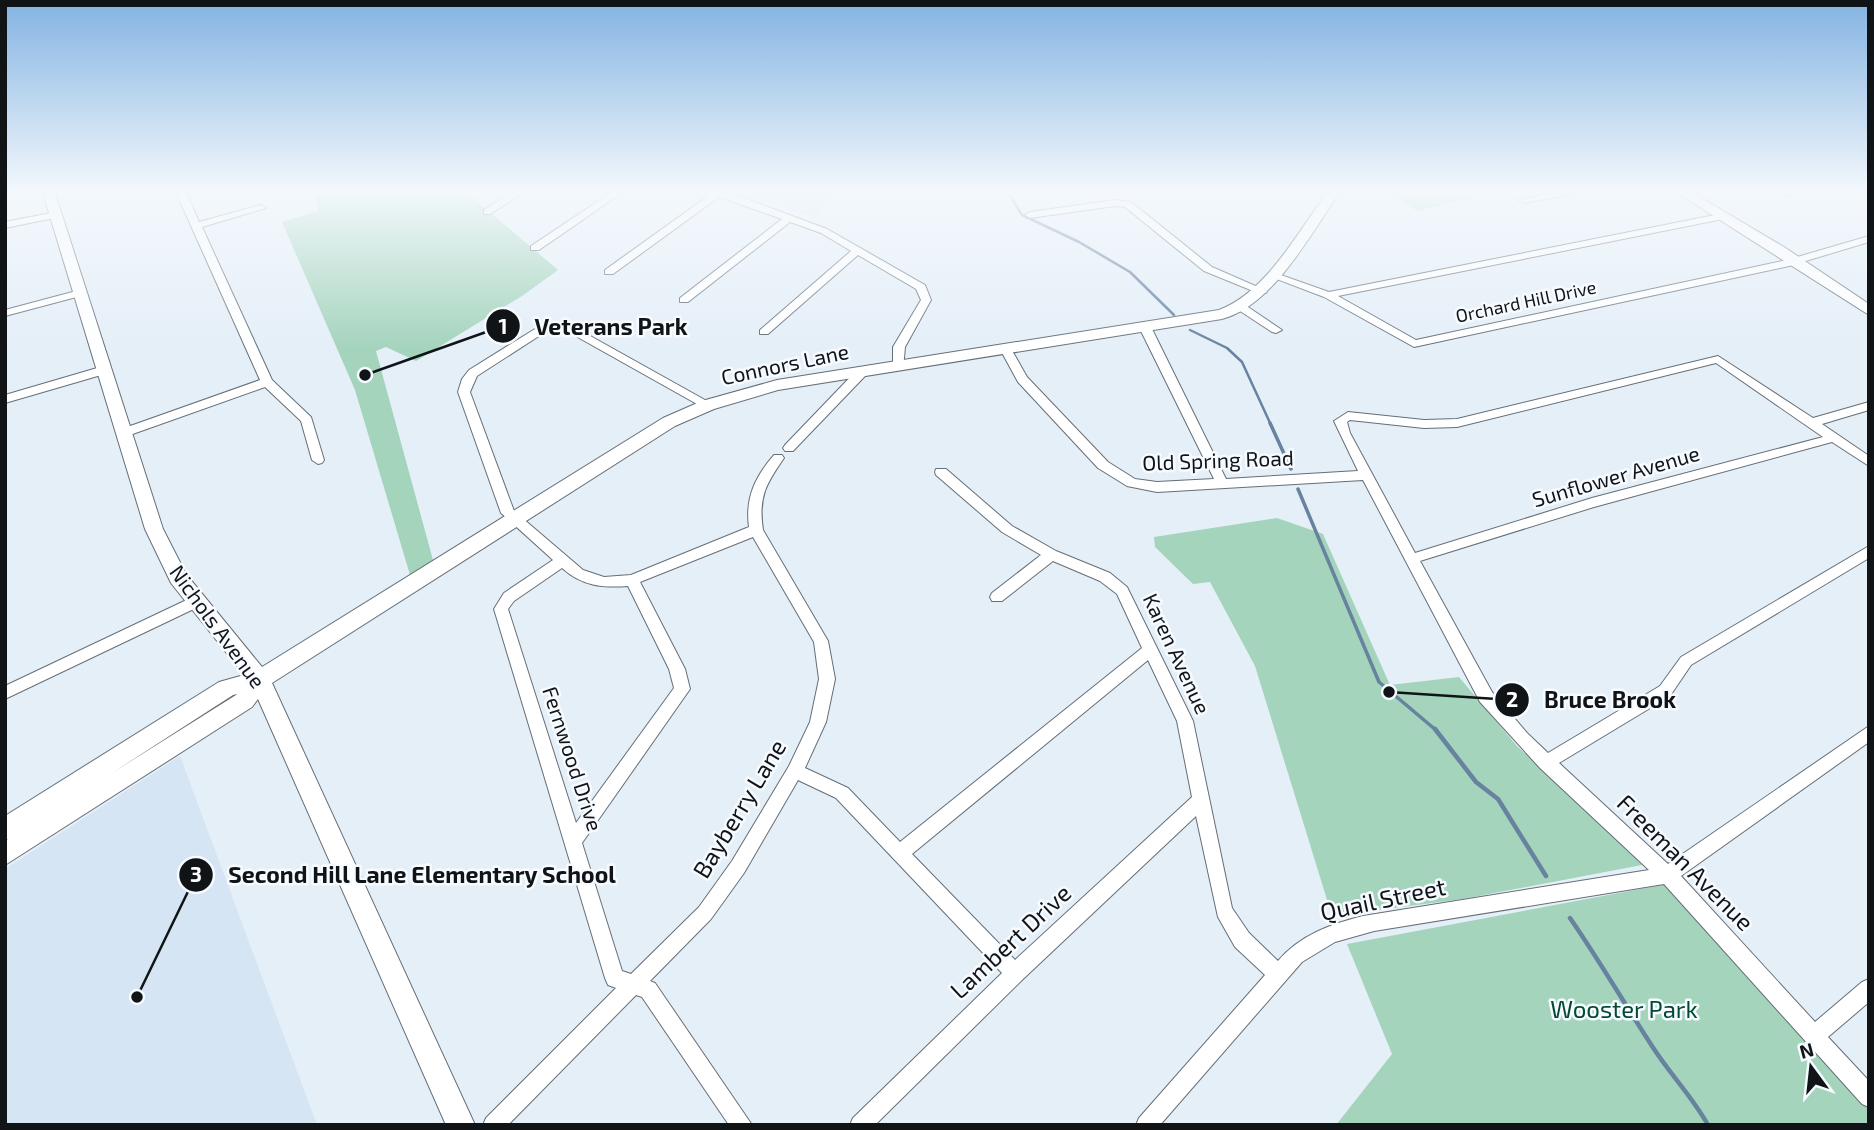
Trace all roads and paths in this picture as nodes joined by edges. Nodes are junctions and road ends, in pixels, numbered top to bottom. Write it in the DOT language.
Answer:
graph roads {
  1 [pos="64,243"];
  2 [pos="204,243"];
  3 [pos="543,243"];
  4 [pos="647,243"];
  5 [pos="757,243"];
  6 [pos="843,243"];
  7 [pos="1176,243"];
  8 [pos="1298,243"];
  9 [pos="1591,243"];
  10 [pos="1768,243"];
  11 [pos="1857,243"];
  12 [pos="535,248"];
  13 [pos="858,250"];
  14 [pos="1797,261"];
  15 [pos="609,272"];
  16 [pos="1274,276"];
  17 [pos="1262,291"];
  18 [pos="80,293"];
  19 [pos="1328,295"];
  20 [pos="684,300"];
  21 [pos="1241,307"];
  22 [pos="1869,311"];
  23 [pos="5,313"];
  24 [pos="1145,327"];
  25 [pos="1276,330"];
  26 [pos="764,332"];
  27 [pos="1006,349"];
  28 [pos="900,366"];
  29 [pos="104,370"];
  30 [pos="862,372"];
  31 [pos="267,382"];
  32 [pos="5,399"];
  33 [pos="708,405"];
  34 [pos="1869,406"];
  35 [pos="1811,424"];
  36 [pos="123,433"];
  37 [pos="1833,438"];
  38 [pos="318,460"];
  39 [pos="1869,462"];
  40 [pos="941,472"];
  41 [pos="1366,475"];
  42 [pos="1222,483"];
  43 [pos="512,519"];
  44 [pos="756,530"];
  45 [pos="1869,551"];
  46 [pos="1051,555"];
  47 [pos="1411,559"];
  48 [pos="561,562"];
  49 [pos="632,580"];
  50 [pos="996,597"];
  51 [pos="195,602"];
  52 [pos="1151,649"];
  53 [pos="260,680"];
  54 [pos="5,693"];
  55 [pos="1869,733"];
  56 [pos="1546,763"];
  57 [pos="795,771"];
  58 [pos="110,776"];
  59 [pos="1201,800"];
  60 [pos="5,829"];
  61 [pos="574,840"];
  62 [pos="902,852"];
  63 [pos="5,854"];
  64 [pos="1668,875"];
  65 [pos="1014,973"];
  66 [pos="1278,974"];
  67 [pos="634,986"];
  68 [pos="1869,989"];
  69 [pos="1814,1036"];
  70 [pos="1869,1097"];
  71 [pos="461,1125"];
  72 [pos="493,1125"];
  73 [pos="742,1125"];
  74 [pos="860,1125"];
  75 [pos="1146,1125"];
  1 -- 18 [label="main road, Nichols Avenue"];
  2 -- 31 [label="street"];
  3 -- 12 [label="street"];
  4 -- 15 [label="street"];
  5 -- 20 [label="street"];
  6 -- 13 [label="street"];
  7 -- 17 [label="street"];
  8 -- 16 [label="main road, Connors Lane"];
  9 -- 19 [label="street"];
  10 -- 14 [label="main road"];
  11 -- 14 [label="street, Orchard Hill Drive"];
  13 -- 26 [label="street"];
  13 -- 28 [label="street"];
  14 -- 19 [label="street, Orchard Hill Drive"];
  14 -- 22 [label="main road"];
  16 -- 17 [label="main road, Connors Lane"];
  16 -- 19 [label="street, Orchard Hill Drive"];
  17 -- 21 [label="main road, Connors Lane"];
  18 -- 23 [label="street"];
  18 -- 29 [label="main road, Nichols Avenue"];
  21 -- 24 [label="main road, Connors Lane"];
  21 -- 25 [label="street"];
  24 -- 27 [label="main road, Connors Lane"];
  24 -- 42 [label="street"];
  27 -- 28 [label="main road, Connors Lane"];
  27 -- 42 [label="street, Old Spring Road"];
  28 -- 30 [label="main road, Connors Lane"];
  29 -- 32 [label="street"];
  29 -- 36 [label="main road, Nichols Avenue"];
  30 -- 33 [label="main road, Connors Lane"];
  30 -- 44 [label="street"];
  31 -- 36 [label="street"];
  31 -- 38 [label="street"];
  33 -- 43 [label="main road, Connors Lane"];
  33 -- 43 [label="street"];
  34 -- 35 [label="street"];
  35 -- 37 [label="street"];
  35 -- 41 [label="street, Freeman Avenue"];
  36 -- 51 [label="main road, Nichols Avenue"];
  37 -- 39 [label="street"];
  37 -- 47 [label="street, Sunflower Avenue"];
  40 -- 46 [label="street, Karen Avenue"];
  41 -- 42 [label="street, Old Spring Road"];
  41 -- 47 [label="street, Freeman Avenue"];
  43 -- 48 [label="street"];
  43 -- 53 [label="main road, Connors Lane"];
  44 -- 49 [label="street"];
  44 -- 57 [label="street, Bayberry Lane"];
  45 -- 56 [label="street"];
  46 -- 50 [label="street"];
  46 -- 52 [label="street, Karen Avenue"];
  47 -- 56 [label="street, Freeman Avenue"];
  48 -- 49 [label="street"];
  48 -- 61 [label="street, Fernwood Drive"];
  49 -- 61 [label="street"];
  51 -- 53 [label="main road, Nichols Avenue"];
  51 -- 54 [label="street"];
  52 -- 59 [label="street, Karen Avenue"];
  52 -- 62 [label="street"];
  53 -- 58 [label="main road, Connors Lane"];
  53 -- 71 [label="main road, Nichols Avenue"];
  55 -- 64 [label="street"];
  56 -- 64 [label="street, Freeman Avenue"];
  57 -- 62 [label="street"];
  57 -- 67 [label="street, Bayberry Lane"];
  58 -- 60 [label="main road"];
  58 -- 63 [label="main road"];
  59 -- 65 [label="street, Lambert Drive"];
  59 -- 66 [label="street, Karen Avenue"];
  61 -- 67 [label="street, Fernwood Drive"];
  62 -- 65 [label="street"];
  64 -- 66 [label="street, Quail Street"];
  64 -- 69 [label="street, Freeman Avenue"];
  65 -- 74 [label="street, Lambert Drive"];
  66 -- 75 [label="street, Quail Street"];
  67 -- 72 [label="street, Bayberry Lane"];
  67 -- 73 [label="street"];
  68 -- 69 [label="street"];
  69 -- 70 [label="street, Freeman Avenue"];
}
